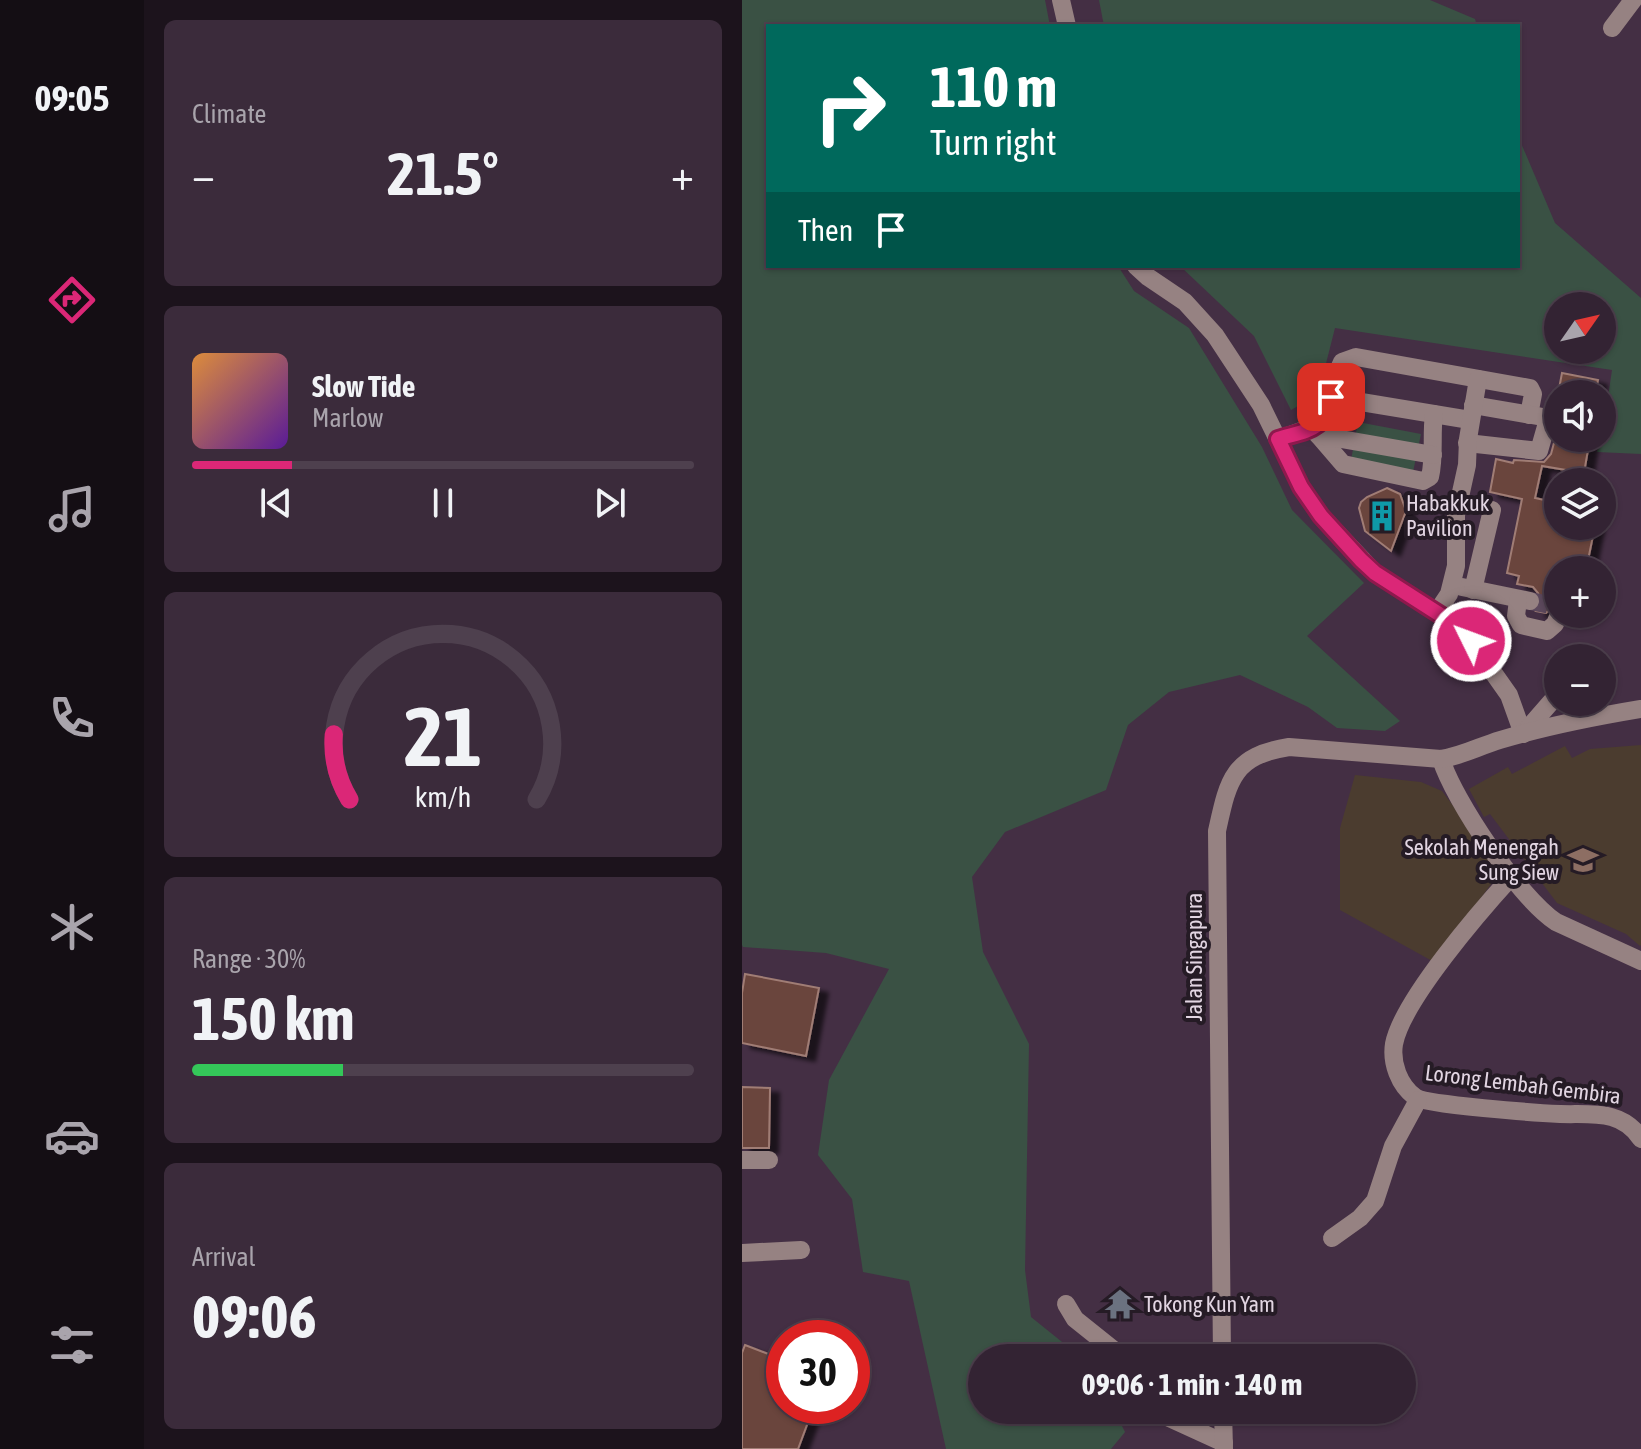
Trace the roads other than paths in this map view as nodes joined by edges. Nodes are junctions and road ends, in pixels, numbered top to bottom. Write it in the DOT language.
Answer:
graph roads {
  1 [pos="1061,0"];
  2 [pos="1633,0"];
  3 [pos="1067,24"];
  4 [pos="1612,28"];
  5 [pos="1138,268"];
  6 [pos="1478,379"];
  7 [pos="1331,397"];
  8 [pos="1471,413"];
  9 [pos="1434,414"];
  10 [pos="1529,415"];
  11 [pos="1315,432"];
  12 [pos="1278,439"];
  13 [pos="1467,443"];
  14 [pos="1433,455"];
  15 [pos="1492,510"];
  16 [pos="1451,585"];
  17 [pos="1473,590"];
  18 [pos="1437,612"];
  19 [pos="1550,628"];
  20 [pos="1641,709"];
  21 [pos="1544,710"];
  22 [pos="1523,734"];
  23 [pos="1441,759"];
  24 [pos="1512,876"];
  25 [pos="1641,961"];
  26 [pos="1418,1100"];
  27 [pos="1641,1139"];
  28 [pos="742,1160"];
  29 [pos="769,1160"];
  30 [pos="1332,1238"];
  31 [pos="801,1250"];
  32 [pos="742,1253"];
  33 [pos="1066,1304"];
  34 [pos="1106,1344"];
  35 [pos="1222,1344"];
  36 [pos="1180,1424"];
  37 [pos="1223,1424"];
  38 [pos="1224,1446"];
  1 -- 3 [label="street"];
  2 -- 4 [label="street"];
  5 -- 12 [label="street"];
  6 -- 7 [label="street"];
  6 -- 8 [label="street"];
  6 -- 10 [label="street"];
  7 -- 9 [label="street"];
  7 -- 11 [label="street"];
  8 -- 9 [label="street"];
  8 -- 10 [label="street"];
  8 -- 13 [label="street"];
  9 -- 14 [label="street"];
  10 -- 13 [label="street"];
  11 -- 12 [label="street"];
  11 -- 14 [label="street"];
  11 -- 14 [label="street"];
  12 -- 18 [label="street"];
  13 -- 16 [label="street"];
  15 -- 17 [label="street"];
  16 -- 17 [label="street"];
  16 -- 18 [label="street"];
  17 -- 19 [label="street"];
  18 -- 22 [label="street"];
  20 -- 22 [label="street"];
  21 -- 22 [label="street"];
  22 -- 23 [label="street"];
  23 -- 24 [label="street"];
  23 -- 35 [label="street, Jalan Singapura"];
  24 -- 25 [label="street"];
  24 -- 26 [label="street, Lorong Lembah Gembira"];
  26 -- 27 [label="street, Lorong Lembah Gembira"];
  26 -- 30 [label="street"];
  28 -- 29 [label="street"];
  31 -- 32 [label="street"];
  33 -- 34 [label="street"];
  36 -- 38 [label="street"];
  37 -- 38 [label="street"];
}
